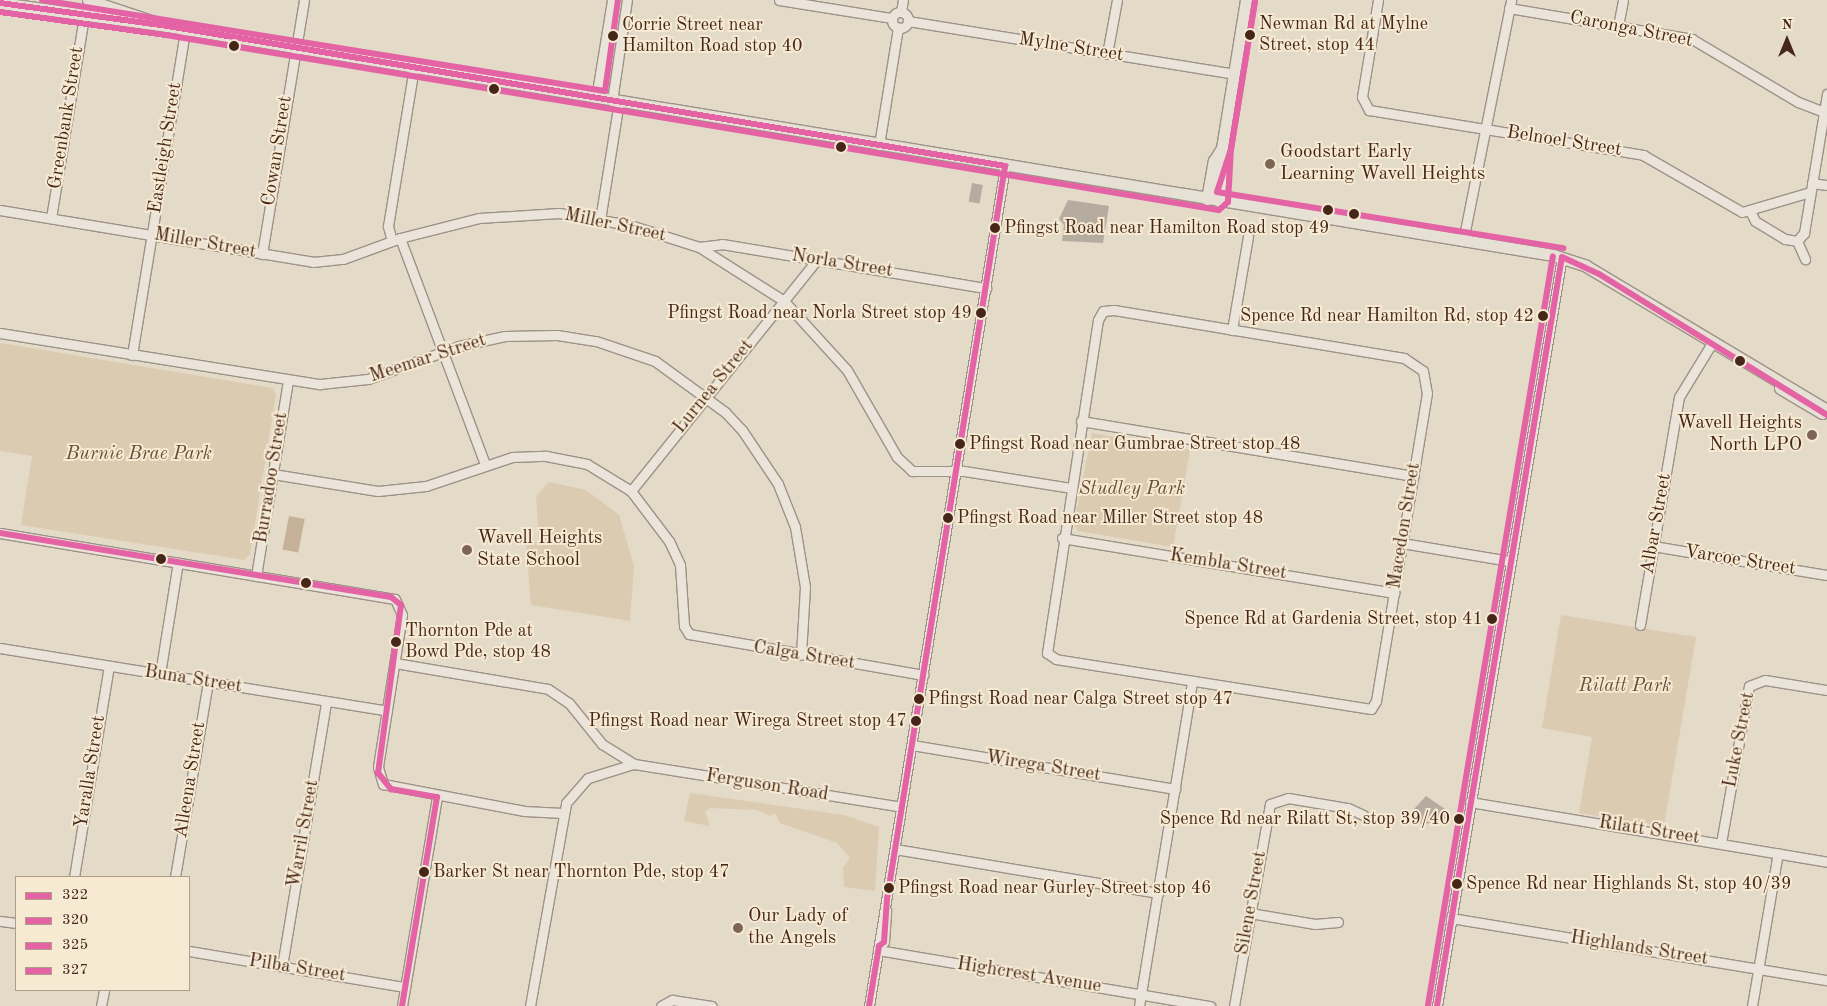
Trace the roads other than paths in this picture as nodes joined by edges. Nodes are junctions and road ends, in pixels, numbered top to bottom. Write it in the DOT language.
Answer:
graph roads {
  1 [pos="88,0"];
  2 [pos="304,0"];
  3 [pos="612,0"];
  4 [pos="627,0"];
  5 [pos="779,0"];
  6 [pos="903,0"];
  7 [pos="1116,0"];
  8 [pos="1246,0"];
  9 [pos="1378,0"];
  10 [pos="1623,0"];
  11 [pos="0,3"];
  12 [pos="1510,4"];
  13 [pos="901,12"];
  14 [pos="84,17"];
  15 [pos="891,18"];
  16 [pos="908,21"];
  17 [pos="167,26"];
  18 [pos="1618,26"];
  19 [pos="898,28"];
  20 [pos="185,30"];
  21 [pos="296,48"];
  22 [pos="1107,54"];
  23 [pos="414,68"];
  24 [pos="1234,74"];
  25 [pos="1827,94"];
  26 [pos="596,98"];
  27 [pos="616,101"];
  28 [pos="1824,112"];
  29 [pos="1482,129"];
  30 [pos="879,145"];
  31 [pos="1005,166"];
  32 [pos="1827,186"];
  33 [pos="1811,188"];
  34 [pos="1213,200"];
  35 [pos="0,210"];
  36 [pos="1750,211"];
  37 [pos="51,218"];
  38 [pos="600,220"];
  39 [pos="152,235"];
  40 [pos="1248,236"];
  41 [pos="396,239"];
  42 [pos="1797,241"];
  43 [pos="1463,242"];
  44 [pos="699,247"];
  45 [pos="262,254"];
  46 [pos="1562,257"];
  47 [pos="1806,259"];
  48 [pos="817,260"];
  49 [pos="986,288"];
  50 [pos="784,301"];
  51 [pos="1232,330"];
  52 [pos="0,333"];
  53 [pos="1712,343"];
  54 [pos="443,352"];
  55 [pos="132,355"];
  56 [pos="1766,375"];
  57 [pos="288,380"];
  58 [pos="707,396"];
  59 [pos="1827,410"];
  60 [pos="1827,415"];
  61 [pos="1081,421"];
  62 [pos="485,464"];
  63 [pos="957,472"];
  64 [pos="273,474"];
  65 [pos="1413,476"];
  66 [pos="1071,488"];
  67 [pos="631,490"];
  68 [pos="0,533"];
  69 [pos="1062,538"];
  70 [pos="1402,543"];
  71 [pos="1653,546"];
  72 [pos="1510,561"];
  73 [pos="178,562"];
  74 [pos="1827,575"];
  75 [pos="256,576"];
  76 [pos="1394,593"];
  77 [pos="1640,625"];
  78 [pos="0,648"];
  79 [pos="801,655"];
  80 [pos="395,663"];
  81 [pos="109,666"];
  82 [pos="160,674"];
  83 [pos="923,675"];
  84 [pos="1192,681"];
  85 [pos="208,682"];
  86 [pos="1827,690"];
  87 [pos="326,702"];
  88 [pos="387,711"];
  89 [pos="912,745"];
  90 [pos="634,764"];
  91 [pos="1175,789"];
  92 [pos="437,797"];
  93 [pos="1470,802"];
  94 [pos="902,808"];
  95 [pos="562,813"];
  96 [pos="1363,816"];
  97 [pos="1721,843"];
  98 [pos="895,849"];
  99 [pos="1778,853"];
  100 [pos="1827,862"];
  101 [pos="74,876"];
  102 [pos="175,876"];
  103 [pos="1158,892"];
  104 [pos="1250,913"];
  105 [pos="1451,918"];
  106 [pos="0,921"];
  107 [pos="1338,922"];
  108 [pos="15,923"];
  109 [pos="878,948"];
  110 [pos="190,951"];
  111 [pos="282,966"];
  112 [pos="1758,968"];
  113 [pos="1827,980"];
  114 [pos="405,987"];
  115 [pos="104,991"];
  116 [pos="1140,994"];
  117 [pos="101,1006"];
  118 [pos="402,1006"];
  119 [pos="530,1006"];
  120 [pos="661,1006"];
  121 [pos="712,1006"];
  122 [pos="869,1006"];
  123 [pos="1138,1006"];
  124 [pos="1210,1006"];
  125 [pos="1234,1006"];
  126 [pos="1437,1006"];
  127 [pos="1752,1006"];
  1 -- 17 [label="main road"];
  2 -- 21 [label="street, Cowan Street"];
  3 -- 26 [label="street"];
  4 -- 27 [label="street"];
  5 -- 15 [label="street"];
  6 -- 13 [label="street"];
  7 -- 22 [label="street"];
  8 -- 24 [label="main road"];
  9 -- 29 [label="street, Belnoel Street"];
  10 -- 18 [label="street"];
  11 -- 14 [label="main road"];
  12 -- 18 [label="street, Caronga Street"];
  12 -- 29 [label="street"];
  13 -- 15 [label="street"];
  13 -- 16 [label="street"];
  14 -- 17 [label="main road"];
  14 -- 37 [label="street, Greenbank Street"];
  15 -- 19 [label="street"];
  16 -- 19 [label="street"];
  16 -- 22 [label="street, Mylne Street"];
  17 -- 20 [label="main road"];
  18 -- 28 [label="street, Caronga Street"];
  19 -- 30 [label="street"];
  20 -- 21 [label="main road"];
  20 -- 39 [label="street, Eastleigh Street"];
  21 -- 23 [label="main road"];
  21 -- 45 [label="street, Cowan Street"];
  22 -- 24 [label="street, Mylne Street"];
  23 -- 26 [label="main road"];
  23 -- 41 [label="street"];
  24 -- 34 [label="main road"];
  25 -- 28 [label="street"];
  26 -- 27 [label="main road"];
  27 -- 30 [label="main road"];
  27 -- 38 [label="street"];
  28 -- 33 [label="street"];
  29 -- 36 [label="street, Belnoel Street"];
  29 -- 43 [label="street"];
  30 -- 31 [label="main road"];
  31 -- 34 [label="main road"];
  31 -- 49 [label="street"];
  32 -- 33 [label="street"];
  33 -- 36 [label="street"];
  33 -- 42 [label="street"];
  34 -- 43 [label="main road"];
  35 -- 37 [label="street, Miller Street"];
  36 -- 42 [label="street, Belnoel Street"];
  37 -- 39 [label="street, Miller Street"];
  38 -- 41 [label="street, Miller Street"];
  38 -- 44 [label="street, Miller Street"];
  39 -- 45 [label="street, Miller Street"];
  39 -- 55 [label="street, Eastleigh Street"];
  40 -- 51 [label="street"];
  41 -- 45 [label="street, Miller Street"];
  41 -- 54 [label="street"];
  42 -- 47 [label="street"];
  43 -- 46 [label="main road"];
  44 -- 48 [label="street, Norla Street"];
  44 -- 50 [label="street, Miller Street"];
  46 -- 53 [label="main road"];
  46 -- 72 [label="street"];
  48 -- 49 [label="street, Norla Street"];
  48 -- 50 [label="street, Lurnea Street"];
  49 -- 63 [label="street"];
  50 -- 58 [label="street, Lurnea Street"];
  50 -- 63 [label="street, Miller Street"];
  51 -- 61 [label="street"];
  51 -- 65 [label="street, Macedon Street"];
  52 -- 55 [label="street, Meemar Street"];
  53 -- 56 [label="main road"];
  53 -- 71 [label="street, Albar Street"];
  54 -- 57 [label="street, Meemar Street"];
  54 -- 58 [label="street, Meemar Street"];
  54 -- 62 [label="street"];
  55 -- 57 [label="street, Meemar Street"];
  56 -- 59 [label="main road"];
  56 -- 60 [label="main road"];
  57 -- 64 [label="street, Burradoo Street"];
  58 -- 67 [label="street, Lurnea Street"];
  58 -- 79 [label="street, Meemar Street"];
  61 -- 65 [label="street"];
  61 -- 66 [label="street"];
  62 -- 64 [label="street"];
  62 -- 67 [label="street"];
  63 -- 66 [label="street, Miller Street"];
  63 -- 83 [label="street"];
  64 -- 75 [label="street, Burradoo Street"];
  65 -- 70 [label="street, Macedon Street"];
  66 -- 69 [label="street"];
  67 -- 79 [label="street, Calga Street"];
  68 -- 73 [label="street"];
  69 -- 76 [label="street, Kembla Street"];
  69 -- 84 [label="street"];
  70 -- 72 [label="street"];
  70 -- 76 [label="street, Macedon Street"];
  71 -- 74 [label="street, Varcoe Street"];
  71 -- 77 [label="street, Albar Street"];
  72 -- 93 [label="street"];
  73 -- 75 [label="street"];
  73 -- 82 [label="street"];
  75 -- 80 [label="street"];
  76 -- 84 [label="street, Macedon Street"];
  78 -- 81 [label="street, Buna Street"];
  79 -- 83 [label="street, Calga Street"];
  80 -- 88 [label="street"];
  80 -- 90 [label="street"];
  81 -- 82 [label="street, Buna Street"];
  81 -- 101 [label="street, Yaralla Street"];
  82 -- 85 [label="street, Buna Street"];
  83 -- 89 [label="street"];
  84 -- 91 [label="street"];
  85 -- 87 [label="street, Buna Street"];
  85 -- 102 [label="street, Alleena Street"];
  86 -- 97 [label="street, Luke Street"];
  87 -- 88 [label="street, Buna Street"];
  87 -- 111 [label="street, Warril Street"];
  88 -- 92 [label="street"];
  89 -- 91 [label="street, Wirega Street"];
  89 -- 94 [label="street"];
  90 -- 94 [label="street, Ferguson Road"];
  90 -- 95 [label="street"];
  91 -- 103 [label="street"];
  92 -- 95 [label="street"];
  92 -- 114 [label="street"];
  93 -- 97 [label="street, Rilatt Street"];
  93 -- 105 [label="street"];
  94 -- 98 [label="street"];
  95 -- 119 [label="street"];
  96 -- 104 [label="street, Silene Street"];
  97 -- 99 [label="street, Rilatt Street"];
  98 -- 103 [label="street"];
  98 -- 109 [label="street"];
  99 -- 100 [label="street, Rilatt Street"];
  99 -- 112 [label="street"];
  103 -- 116 [label="street"];
  104 -- 107 [label="street"];
  104 -- 125 [label="street, Silene Street"];
  105 -- 112 [label="street, Highlands Street"];
  105 -- 126 [label="street"];
  106 -- 108 [label="street"];
  109 -- 116 [label="street, Highcrest Avenue"];
  109 -- 122 [label="street"];
  110 -- 111 [label="street, Pilba Street"];
  111 -- 114 [label="street, Pilba Street"];
  112 -- 113 [label="street, Highlands Street"];
  112 -- 127 [label="street"];
  114 -- 118 [label="street"];
  115 -- 117 [label="street"];
  116 -- 123 [label="street"];
  116 -- 124 [label="street, Highcrest Avenue"];
  120 -- 121 [label="street"];
}
